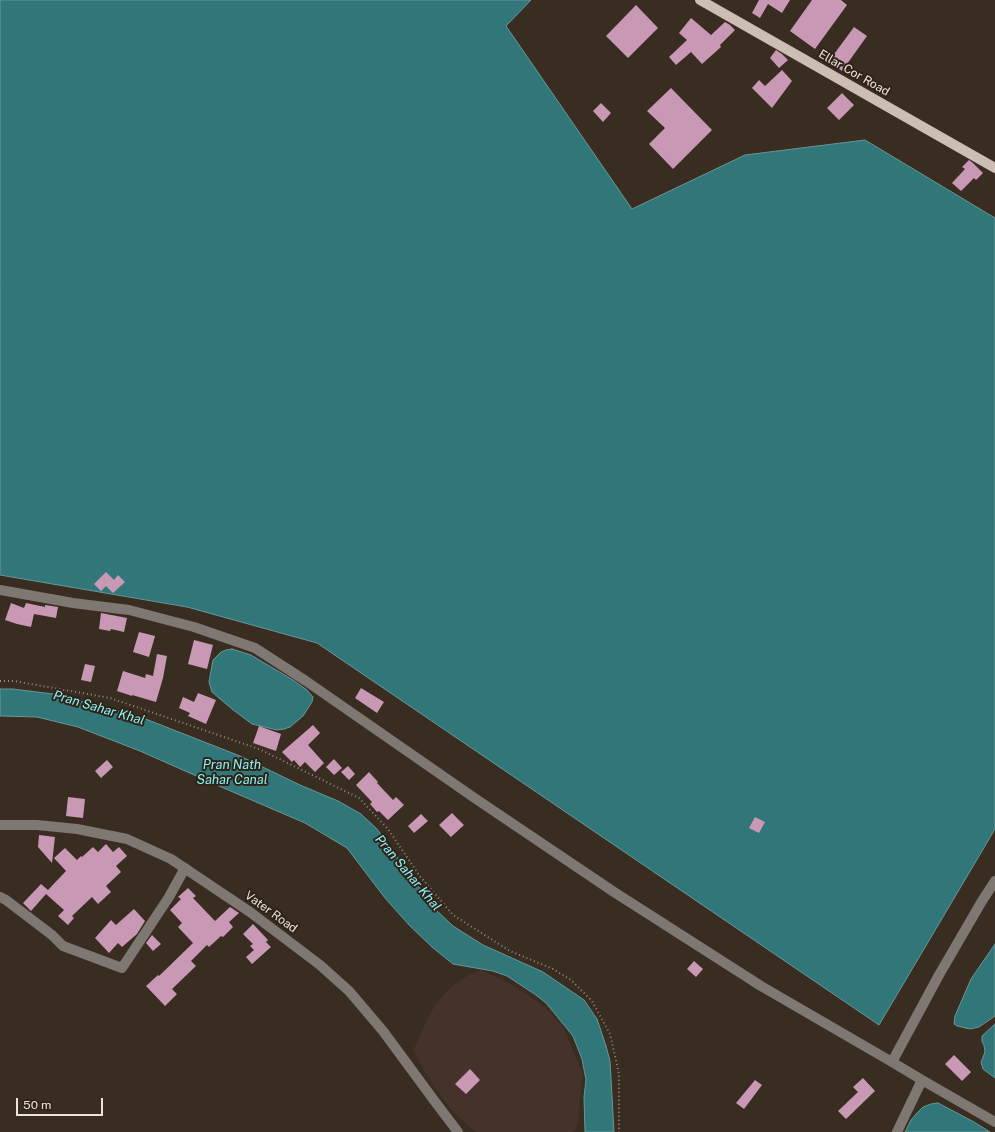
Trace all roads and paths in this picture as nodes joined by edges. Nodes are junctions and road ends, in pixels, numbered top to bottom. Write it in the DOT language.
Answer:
graph roads {
  1 [pos="700,0"];
  2 [pos="995,168"];
  3 [pos="0,590"];
  4 [pos="0,681"];
  5 [pos="0,825"];
  6 [pos="185,868"];
  7 [pos="995,882"];
  8 [pos="0,897"];
  9 [pos="892,1062"];
  10 [pos="922,1080"];
  11 [pos="995,1122"];
  12 [pos="458,1132"];
  13 [pos="619,1132"];
  14 [pos="897,1132"];
  1 -- 2 [label="main road, Ellar Cor Road"];
  3 -- 9 [label="street"];
  4 -- 13 [label="path"];
  5 -- 6 [label="street, Vater Road"];
  6 -- 8 [label="street"];
  6 -- 12 [label="street, Vater Road"];
  7 -- 9 [label="street"];
  9 -- 10 [label="street"];
  10 -- 11 [label="street"];
  10 -- 14 [label="street"];
}
